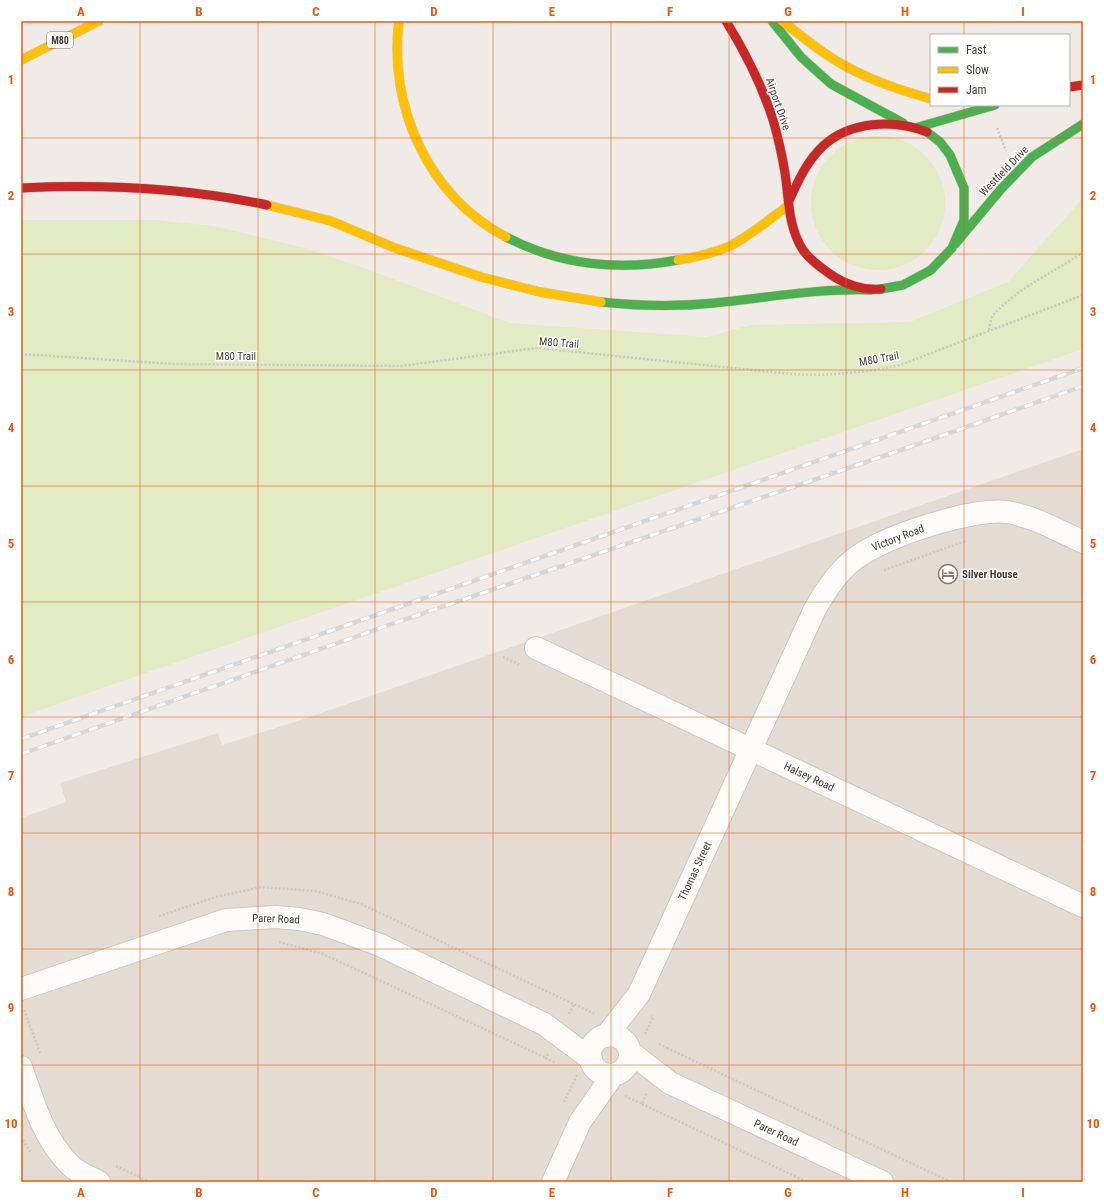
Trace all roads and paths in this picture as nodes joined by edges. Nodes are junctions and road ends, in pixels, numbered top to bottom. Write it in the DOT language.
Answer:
graph roads {
  1 [pos="99,21"];
  2 [pos="399,21"];
  3 [pos="726,21"];
  4 [pos="772,21"];
  5 [pos="782,21"];
  6 [pos="21,60"];
  7 [pos="1083,85"];
  8 [pos="1070,87"];
  9 [pos="930,99"];
  10 [pos="962,106"];
  11 [pos="992,106"];
  12 [pos="977,109"];
  13 [pos="1083,124"];
  14 [pos="912,127"];
  15 [pos="1015,174"];
  16 [pos="21,188"];
  17 [pos="789,203"];
  18 [pos="953,247"];
  19 [pos="1083,252"];
  20 [pos="871,290"];
  21 [pos="1083,295"];
  22 [pos="989,330"];
  23 [pos="21,354"];
  24 [pos="971,539"];
  25 [pos="1083,542"];
  26 [pos="877,572"];
  27 [pos="536,648"];
  28 [pos="751,749"];
  29 [pos="1083,906"];
  30 [pos="272,941"];
  31 [pos="21,989"];
  32 [pos="639,994"];
  33 [pos="32,1007"];
  34 [pos="23,1010"];
  35 [pos="544,1024"];
  36 [pos="603,1037"];
  37 [pos="667,1048"];
  38 [pos="629,1049"];
  39 [pos="40,1054"];
  40 [pos="546,1058"];
  41 [pos="21,1067"];
  42 [pos="604,1068"];
  43 [pos="670,1083"];
  44 [pos="642,1104"];
  45 [pos="110,1163"];
  46 [pos="99,1182"];
  47 [pos="150,1182"];
  48 [pos="553,1182"];
  49 [pos="807,1182"];
  50 [pos="882,1182"];
  51 [pos="951,1182"];
  1 -- 6 [label="main road, M80"];
  2 -- 17 [label="main road"];
  3 -- 17 [label="main road, Airport Drive"];
  4 -- 14 [label="main road"];
  5 -- 9 [label="main road"];
  7 -- 8 [label="main road"];
  10 -- 12 [label="main road"];
  11 -- 12 [label="main road"];
  11 -- 15 [label="path"];
  12 -- 14 [label="main road"];
  13 -- 15 [label="main road, Westfield Drive"];
  14 -- 17 [label="main road"];
  14 -- 18 [label="main road"];
  15 -- 18 [label="main road, Westfield Drive"];
  16 -- 20 [label="main road"];
  17 -- 20 [label="main road, Airport Drive"];
  18 -- 20 [label="main road"];
  19 -- 22 [label="path"];
  21 -- 22 [label="path, M80 Trail"];
  22 -- 23 [label="path, M80 Trail"];
  24 -- 26 [label="path"];
  25 -- 28 [label="street, Victory Road"];
  27 -- 28 [label="street, Halsey Road"];
  28 -- 29 [label="street, Halsey Road"];
  28 -- 32 [label="street, Thomas Street"];
  30 -- 40 [label="path"];
  31 -- 35 [label="street, Parer Road"];
  32 -- 36 [label="street, Thomas Street"];
  32 -- 38 [label="street, Thomas Street"];
  33 -- 34 [label="path"];
  34 -- 39 [label="path"];
  35 -- 36 [label="street, Parer Road"];
  35 -- 42 [label="street, Parer Road"];
  36 -- 38 [label="street"];
  36 -- 42 [label="street"];
  37 -- 51 [label="path"];
  38 -- 42 [label="street"];
  38 -- 43 [label="street, Parer Road"];
  41 -- 46 [label="street"];
  42 -- 43 [label="street, Parer Road"];
  42 -- 48 [label="street"];
  43 -- 50 [label="street, Parer Road"];
  44 -- 49 [label="path"];
  45 -- 47 [label="path"];
}
